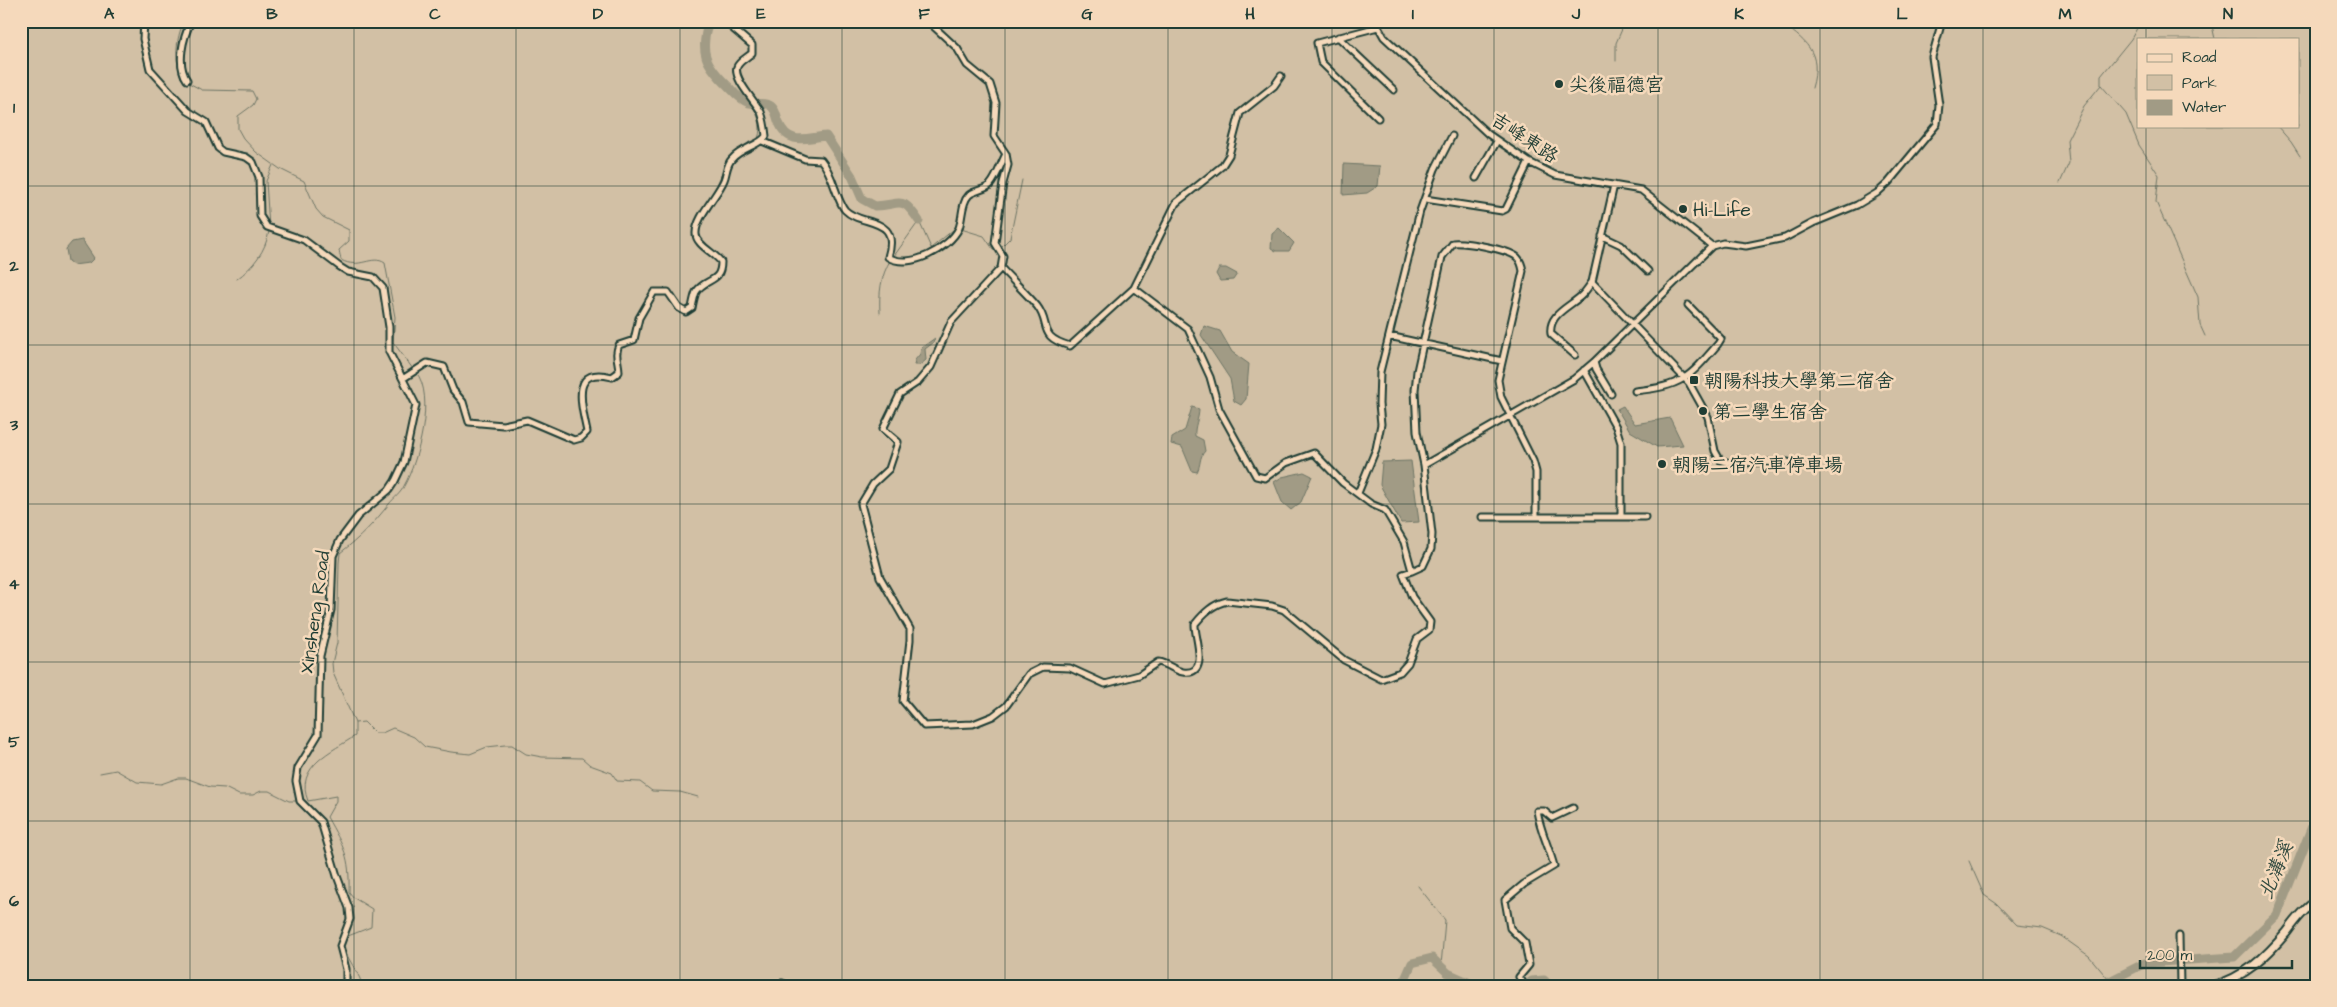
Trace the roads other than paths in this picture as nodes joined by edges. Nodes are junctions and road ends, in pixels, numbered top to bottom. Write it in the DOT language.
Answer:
graph roads {
  1 [pos="144,21"];
  2 [pos="191,21"];
  3 [pos="724,21"];
  4 [pos="932,21"];
  5 [pos="1942,21"];
  6 [pos="1376,24"];
  7 [pos="1338,37"];
  8 [pos="1281,76"];
  9 [pos="187,80"];
  10 [pos="1394,90"];
  11 [pos="1378,118"];
  12 [pos="1452,136"];
  13 [pos="762,141"];
  14 [pos="1497,141"];
  15 [pos="1006,154"];
  16 [pos="1529,162"];
  17 [pos="1476,178"];
  18 [pos="1614,185"];
  19 [pos="1425,200"];
  20 [pos="1602,236"];
  21 [pos="1712,246"];
  22 [pos="1001,268"];
  23 [pos="1648,271"];
  24 [pos="1592,282"];
  25 [pos="1134,288"];
  26 [pos="1688,305"];
  27 [pos="1632,324"];
  28 [pos="1388,336"];
  29 [pos="1423,344"];
  30 [pos="1575,355"];
  31 [pos="1502,361"];
  32 [pos="1594,362"];
  33 [pos="1584,370"];
  34 [pos="404,378"];
  35 [pos="1685,378"];
  36 [pos="1636,391"];
  37 [pos="1611,394"];
  38 [pos="1510,416"];
  39 [pos="1788,462"];
  40 [pos="1424,465"];
  41 [pos="1358,493"];
  42 [pos="1482,516"];
  43 [pos="1536,517"];
  44 [pos="1621,517"];
  45 [pos="1645,517"];
  46 [pos="1412,571"];
  47 [pos="1574,808"];
  48 [pos="2316,901"];
  49 [pos="2179,939"];
  50 [pos="1522,981"];
  51 [pos="346,986"];
  52 [pos="776,986"];
  53 [pos="789,986"];
  54 [pos="2180,986"];
  55 [pos="2213,986"];
  1 -- 34 [label="street, Xinsheng Road"];
  2 -- 9 [label="street"];
  3 -- 13 [label="street"];
  4 -- 15 [label="street"];
  5 -- 21 [label="street"];
  6 -- 7 [label="street"];
  6 -- 14 [label="street, 吉峰東路"];
  7 -- 10 [label="street"];
  7 -- 11 [label="street"];
  8 -- 25 [label="street"];
  12 -- 19 [label="street"];
  13 -- 15 [label="street"];
  13 -- 34 [label="street"];
  14 -- 16 [label="street, 吉峰東路"];
  14 -- 17 [label="street"];
  15 -- 22 [label="street"];
  16 -- 18 [label="street, 吉峰東路"];
  16 -- 19 [label="street"];
  18 -- 20 [label="street"];
  18 -- 21 [label="street, 吉峰東路"];
  19 -- 28 [label="street"];
  20 -- 23 [label="street"];
  20 -- 24 [label="street"];
  21 -- 27 [label="street"];
  22 -- 25 [label="street"];
  22 -- 46 [label="street"];
  24 -- 27 [label="street"];
  24 -- 30 [label="street"];
  25 -- 41 [label="street"];
  26 -- 35 [label="street"];
  27 -- 32 [label="street"];
  27 -- 35 [label="street"];
  28 -- 29 [label="street"];
  28 -- 41 [label="street"];
  29 -- 31 [label="street"];
  29 -- 31 [label="street"];
  29 -- 40 [label="street"];
  31 -- 38 [label="street"];
  32 -- 33 [label="street"];
  32 -- 37 [label="street"];
  33 -- 38 [label="street"];
  33 -- 44 [label="street"];
  34 -- 51 [label="street, Xinsheng Road"];
  35 -- 36 [label="street"];
  35 -- 39 [label="street"];
  38 -- 40 [label="street"];
  38 -- 43 [label="street"];
  40 -- 46 [label="street"];
  41 -- 46 [label="street"];
  42 -- 43 [label="street"];
  43 -- 44 [label="street"];
  44 -- 45 [label="street"];
  47 -- 50 [label="street"];
  48 -- 55 [label="street"];
  49 -- 54 [label="street"];
  52 -- 53 [label="street"];
}
